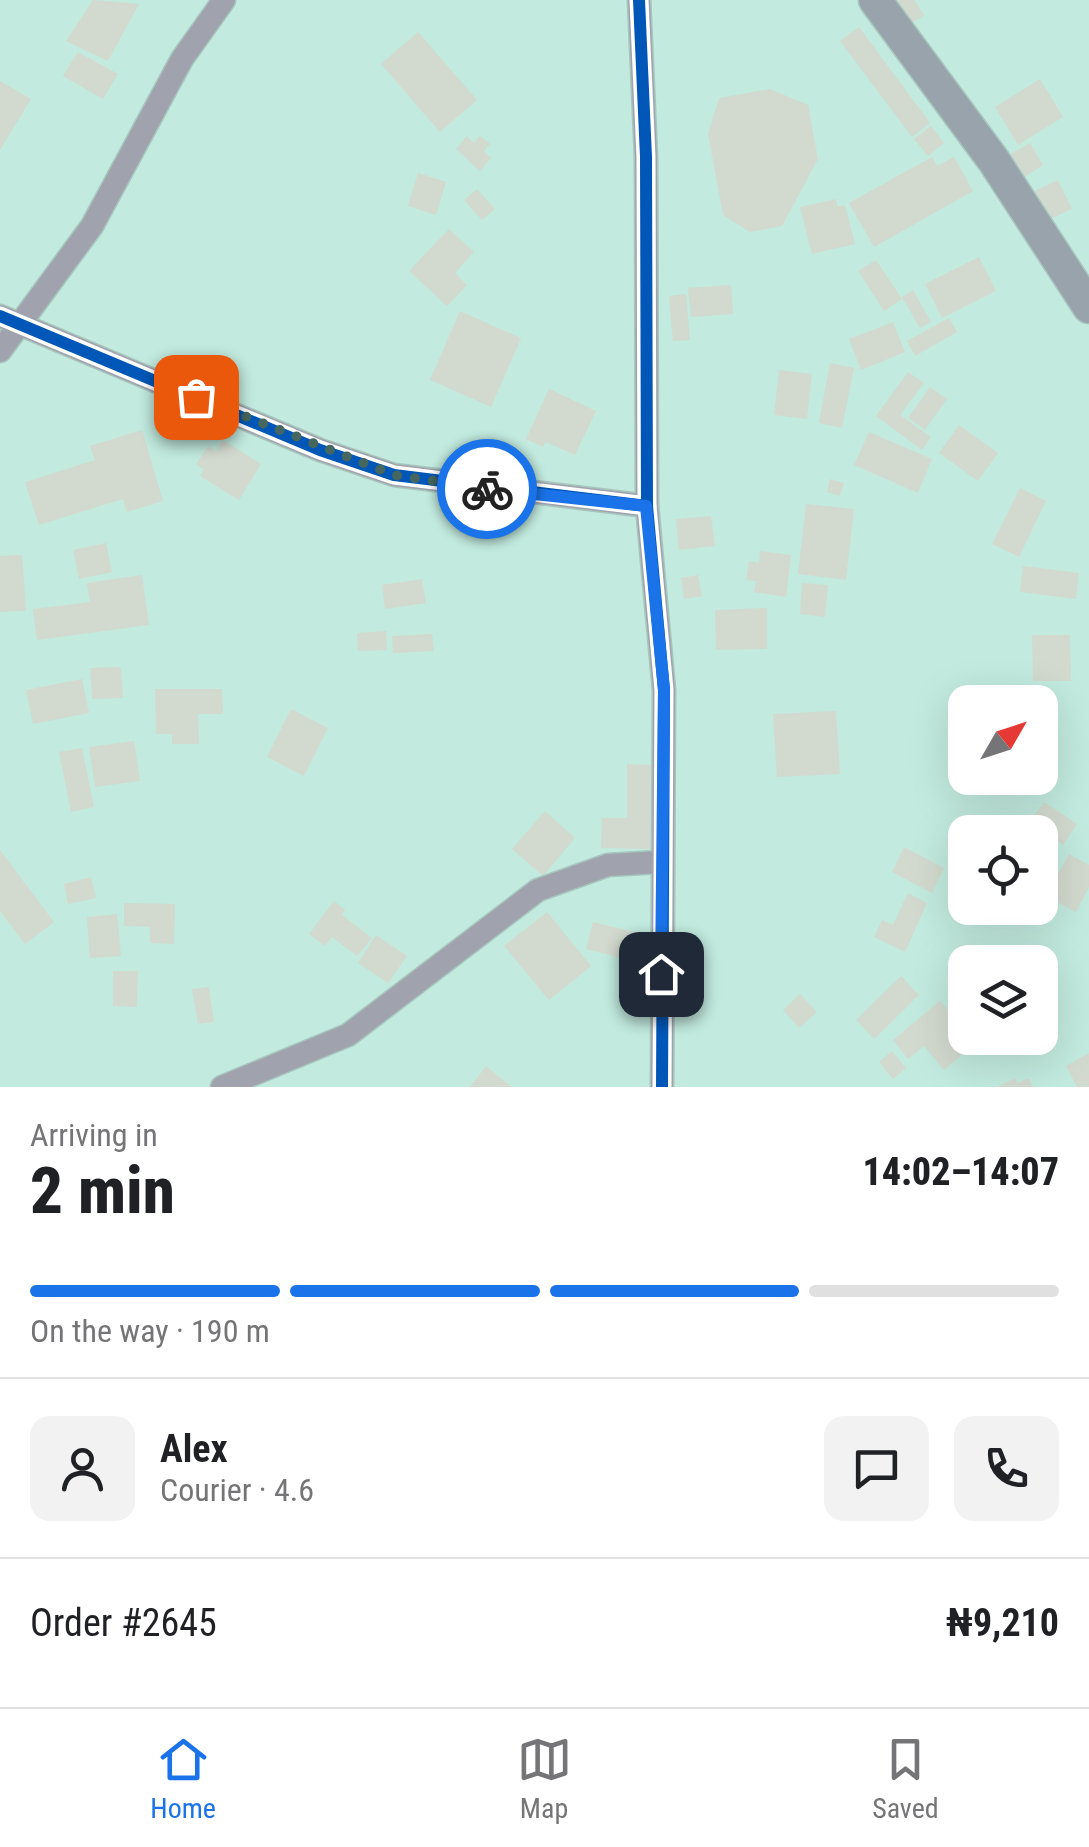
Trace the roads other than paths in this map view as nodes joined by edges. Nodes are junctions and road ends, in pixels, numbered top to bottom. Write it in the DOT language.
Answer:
graph roads {
  1 [pos="224,0"];
  2 [pos="639,0"];
  3 [pos="875,0"];
  4 [pos="1089,307"];
  5 [pos="10,320"];
  6 [pos="0,351"];
  7 [pos="646,506"];
  8 [pos="660,862"];
  9 [pos="222,1087"];
  10 [pos="662,1087"];
  1 -- 5 [label="street"];
  2 -- 7 [label="street"];
  3 -- 4 [label="main road"];
  5 -- 6 [label="street"];
  5 -- 7 [label="street"];
  7 -- 8 [label="street"];
  8 -- 9 [label="street"];
  8 -- 10 [label="street"];
}
